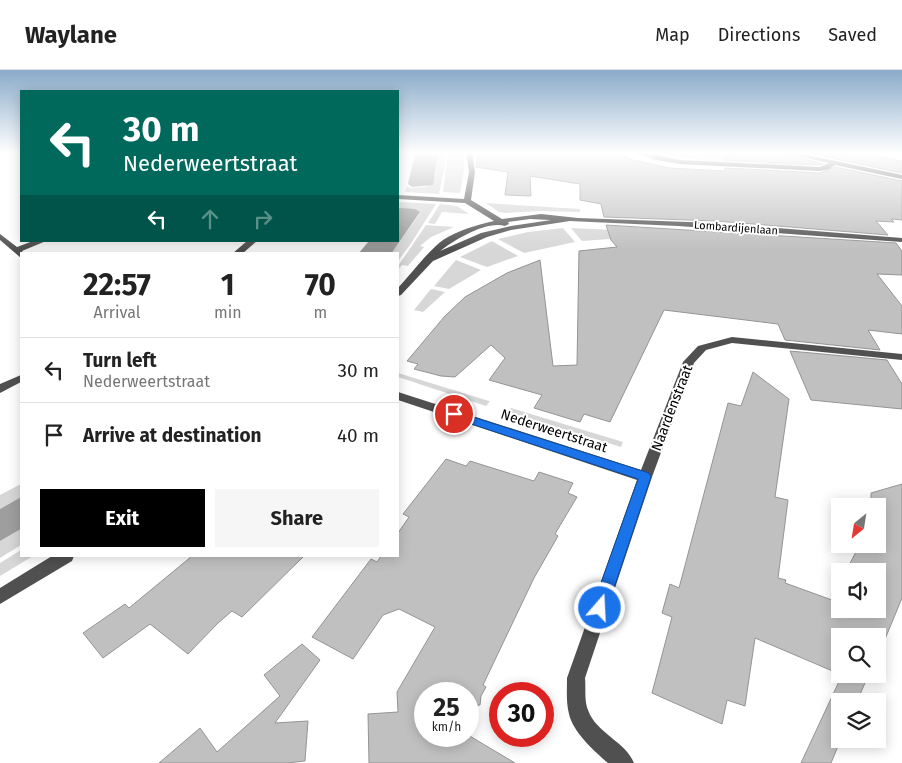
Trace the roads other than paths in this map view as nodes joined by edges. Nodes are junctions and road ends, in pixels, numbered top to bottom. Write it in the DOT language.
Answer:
graph roads {
  1 [pos="470,185"];
  2 [pos="399,196"];
  3 [pos="467,201"];
  4 [pos="570,220"];
  5 [pos="500,221"];
  6 [pos="510,228"];
  7 [pos="0,236"];
  8 [pos="902,240"];
  9 [pos="40,242"];
  10 [pos="252,242"];
  11 [pos="19,252"];
  12 [pos="239,252"];
  13 [pos="430,258"];
  14 [pos="399,292"];
  15 [pos="902,356"];
  16 [pos="20,379"];
  17 [pos="0,389"];
  18 [pos="399,396"];
  19 [pos="645,477"];
  20 [pos="64,557"];
  21 [pos="0,597"];
  22 [pos="624,763"];
  1 -- 3 [label="street"];
  2 -- 3 [label="street"];
  3 -- 5 [label="street"];
  4 -- 5 [label="street, Lombardijenlaan"];
  4 -- 6 [label="street, Lombardijenlaan"];
  4 -- 8 [label="street, Lombardijenlaan"];
  5 -- 6 [label="street"];
  5 -- 13 [label="street, Lombardijenlaan"];
  6 -- 13 [label="street, Lombardijenlaan"];
  7 -- 11 [label="street"];
  9 -- 11 [label="street"];
  10 -- 12 [label="street"];
  13 -- 14 [label="street, Lombardijenlaan"];
  15 -- 19 [label="street, Naardenstraat"];
  16 -- 17 [label="street"];
  18 -- 19 [label="street, Nederweertstraat"];
  19 -- 22 [label="street, Naardenstraat"];
  20 -- 21 [label="street"];
}
